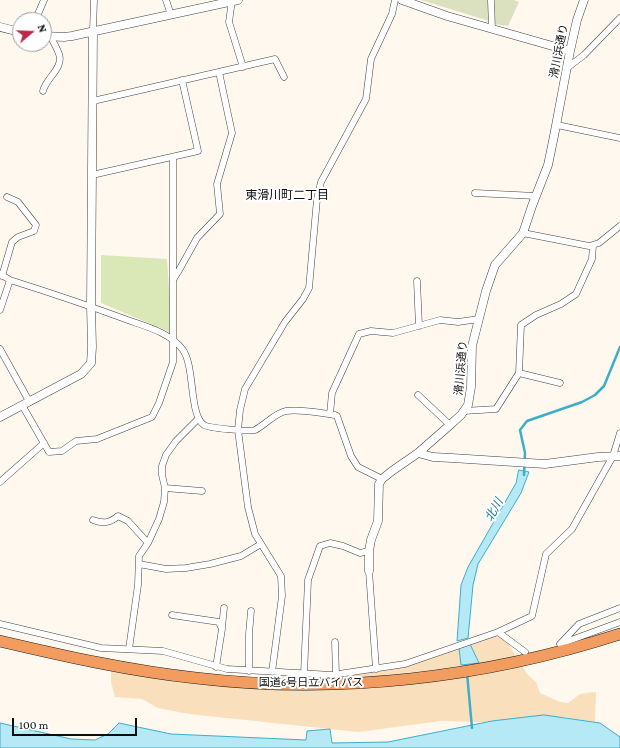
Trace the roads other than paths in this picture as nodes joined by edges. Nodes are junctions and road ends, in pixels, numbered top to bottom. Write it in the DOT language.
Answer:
graph roads {
  1 [pos="44,0"];
  2 [pos="94,0"];
  3 [pos="166,0"];
  4 [pos="234,0"];
  5 [pos="395,0"];
  6 [pos="402,0"];
  7 [pos="491,0"];
  8 [pos="584,0"];
  9 [pos="39,12"];
  10 [pos="171,15"];
  11 [pos="620,18"];
  12 [pos="0,27"];
  13 [pos="492,28"];
  14 [pos="12,30"];
  15 [pos="93,31"];
  16 [pos="52,36"];
  17 [pos="52,44"];
  18 [pos="570,51"];
  19 [pos="243,67"];
  20 [pos="567,68"];
  21 [pos="219,72"];
  22 [pos="284,77"];
  23 [pos="182,80"];
  24 [pos="43,91"];
  25 [pos="93,101"];
  26 [pos="556,125"];
  27 [pos="620,138"];
  28 [pos="173,156"];
  29 [pos="92,175"];
  30 [pos="474,193"];
  31 [pos="536,196"];
  32 [pos="7,197"];
  33 [pos="620,226"];
  34 [pos="523,233"];
  35 [pos="592,245"];
  36 [pos="1,275"];
  37 [pos="10,280"];
  38 [pos="172,280"];
  39 [pos="417,281"];
  40 [pos="91,306"];
  41 [pos="0,310"];
  42 [pos="479,319"];
  43 [pos="419,326"];
  44 [pos="172,340"];
  45 [pos="0,349"];
  46 [pos="518,373"];
  47 [pos="560,383"];
  48 [pos="418,395"];
  49 [pos="25,403"];
  50 [pos="464,411"];
  51 [pos="330,414"];
  52 [pos="0,416"];
  53 [pos="198,419"];
  54 [pos="450,425"];
  55 [pos="238,430"];
  56 [pos="620,433"];
  57 [pos="44,443"];
  58 [pos="418,453"];
  59 [pos="616,456"];
  60 [pos="382,480"];
  61 [pos="0,482"];
  62 [pos="165,488"];
  63 [pos="202,491"];
  64 [pos="93,520"];
  65 [pos="148,543"];
  66 [pos="261,544"];
  67 [pos="369,551"];
  68 [pos="139,564"];
  69 [pos="369,571"];
  70 [pos="224,608"];
  71 [pos="620,608"];
  72 [pos="251,611"];
  73 [pos="172,615"];
  74 [pos="620,622"];
  75 [pos="0,624"];
  76 [pos="222,629"];
  77 [pos="498,632"];
  78 [pos="620,634"];
  79 [pos="0,640"];
  80 [pos="335,642"];
  81 [pos="129,649"];
  82 [pos="525,652"];
  83 [pos="216,667"];
  84 [pos="376,669"];
  85 [pos="249,671"];
  86 [pos="272,672"];
  87 [pos="304,674"];
  88 [pos="336,675"];
  1 -- 9 [label="street"];
  2 -- 15 [label="street"];
  3 -- 10 [label="street"];
  4 -- 10 [label="street"];
  4 -- 19 [label="street"];
  5 -- 55 [label="street"];
  6 -- 13 [label="street"];
  7 -- 13 [label="street"];
  8 -- 18 [label="street, 滑川浜通り"];
  10 -- 15 [label="street"];
  11 -- 20 [label="street"];
  12 -- 14 [label="street"];
  13 -- 18 [label="street"];
  15 -- 16 [label="street"];
  15 -- 25 [label="street"];
  17 -- 24 [label="street"];
  18 -- 20 [label="street, 滑川浜通り"];
  19 -- 21 [label="street"];
  19 -- 22 [label="street"];
  20 -- 26 [label="street, 滑川浜通り"];
  21 -- 23 [label="street"];
  21 -- 38 [label="street"];
  23 -- 25 [label="street"];
  23 -- 28 [label="street"];
  25 -- 29 [label="street"];
  26 -- 27 [label="street"];
  26 -- 31 [label="street, 滑川浜通り"];
  28 -- 29 [label="street"];
  28 -- 38 [label="street"];
  29 -- 40 [label="street"];
  30 -- 31 [label="street"];
  31 -- 34 [label="street, 滑川浜通り"];
  32 -- 36 [label="street"];
  33 -- 35 [label="street"];
  34 -- 35 [label="street"];
  34 -- 42 [label="street, 滑川浜通り"];
  35 -- 46 [label="street"];
  36 -- 37 [label="street"];
  37 -- 40 [label="street"];
  37 -- 41 [label="street"];
  38 -- 44 [label="street"];
  39 -- 43 [label="street"];
  40 -- 44 [label="street"];
  40 -- 49 [label="street"];
  42 -- 43 [label="street"];
  42 -- 50 [label="street, 滑川浜通り"];
  43 -- 51 [label="street"];
  44 -- 53 [label="street"];
  44 -- 57 [label="street"];
  45 -- 49 [label="street"];
  46 -- 47 [label="street"];
  46 -- 50 [label="street"];
  48 -- 54 [label="street"];
  49 -- 52 [label="street"];
  49 -- 57 [label="street"];
  50 -- 54 [label="street, 滑川浜通り"];
  51 -- 55 [label="street"];
  51 -- 60 [label="street"];
  53 -- 55 [label="street"];
  53 -- 62 [label="street"];
  54 -- 58 [label="street, 滑川浜通り"];
  55 -- 66 [label="street"];
  56 -- 59 [label="street"];
  57 -- 61 [label="street"];
  58 -- 59 [label="street"];
  58 -- 60 [label="street, 滑川浜通り"];
  59 -- 77 [label="street"];
  60 -- 67 [label="street"];
  62 -- 63 [label="street"];
  62 -- 65 [label="street"];
  64 -- 65 [label="street"];
  65 -- 68 [label="street"];
  66 -- 68 [label="street"];
  66 -- 86 [label="street"];
  67 -- 69 [label="street"];
  67 -- 87 [label="street"];
  68 -- 81 [label="street"];
  69 -- 84 [label="street"];
  70 -- 76 [label="street"];
  71 -- 74 [label="street"];
  72 -- 85 [label="street"];
  73 -- 76 [label="street"];
  75 -- 81 [label="street"];
  76 -- 83 [label="street"];
  77 -- 82 [label="street"];
  77 -- 84 [label="street"];
  78 -- 79 [label="highway, 国道6号日立バイパス"];
  80 -- 88 [label="street"];
  81 -- 83 [label="street"];
  83 -- 85 [label="street"];
  84 -- 88 [label="street"];
  85 -- 86 [label="street"];
  86 -- 87 [label="street"];
  87 -- 88 [label="street"];
}
